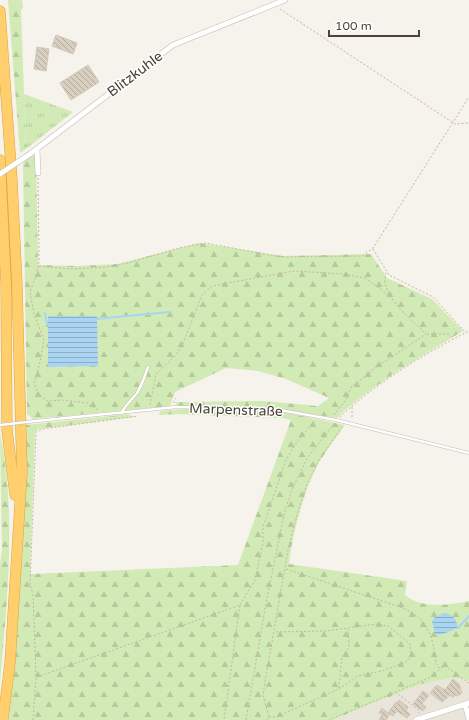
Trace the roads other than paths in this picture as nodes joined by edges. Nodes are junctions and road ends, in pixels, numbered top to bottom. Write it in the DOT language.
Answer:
graph roads {
  1 [pos="285,0"];
  2 [pos="0,11"];
  3 [pos="37,149"];
  4 [pos="0,160"];
  5 [pos="38,173"];
  6 [pos="0,174"];
  7 [pos="148,367"];
  8 [pos="121,413"];
  9 [pos="0,425"];
  10 [pos="469,453"];
  11 [pos="17,529"];
  12 [pos="467,704"];
  13 [pos="3,720"];
  14 [pos="418,720"];
  15 [pos="469,720"];
  1 -- 3 [label="street, Blitzkuhle"];
  2 -- 11 [label="highway"];
  3 -- 5 [label="street"];
  3 -- 6 [label="street, Blitzkuhle, bridge"];
  4 -- 11 [label="highway"];
  7 -- 8 [label="lane"];
  8 -- 9 [label="lane, Marpenstraße, bridge"];
  8 -- 10 [label="lane, Marpenstraße"];
  11 -- 13 [label="highway"];
  12 -- 14 [label="street"];
  12 -- 15 [label="street"];
}
